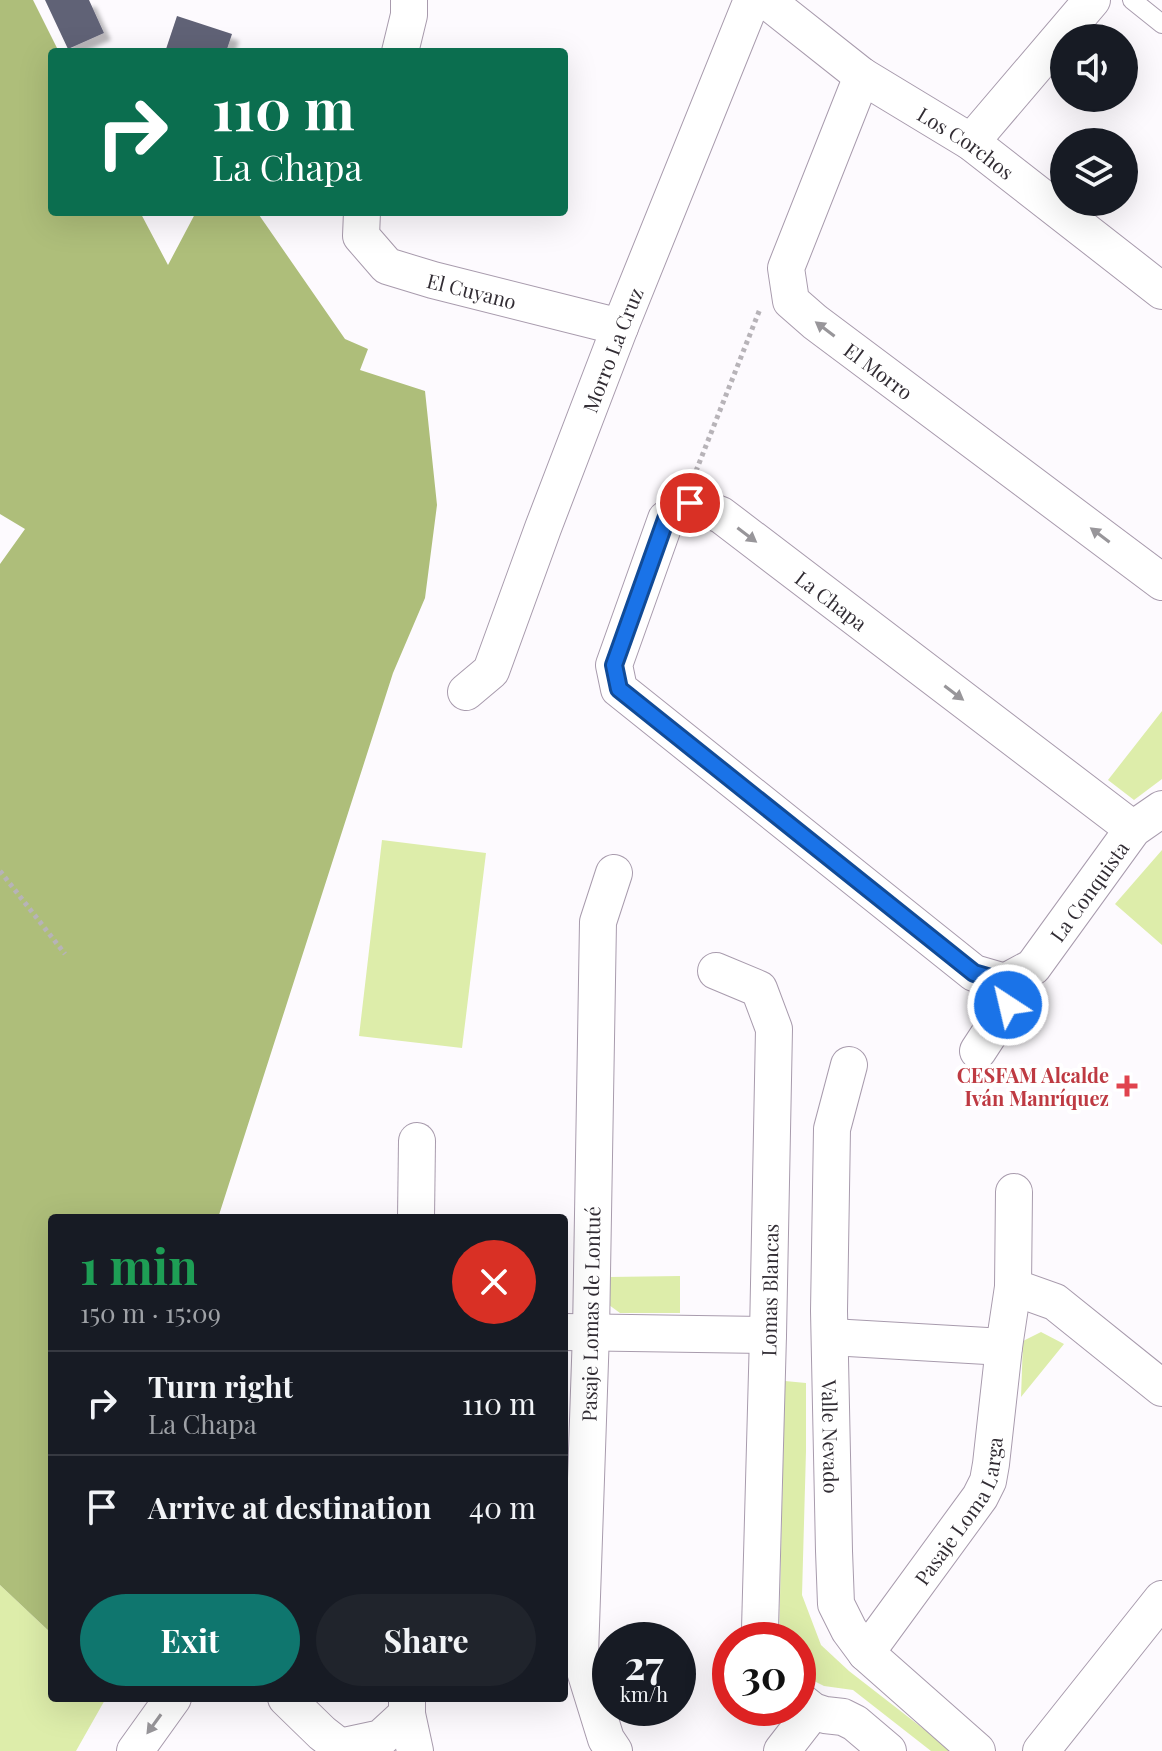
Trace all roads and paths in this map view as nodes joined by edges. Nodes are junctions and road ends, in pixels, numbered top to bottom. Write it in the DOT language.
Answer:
graph roads {
  1 [pos="409,0"];
  2 [pos="752,0"];
  3 [pos="766,0"];
  4 [pos="1092,0"];
  5 [pos="1132,0"];
  6 [pos="1162,24"];
  7 [pos="401,48"];
  8 [pos="862,76"];
  9 [pos="971,142"];
  10 [pos="362,216"];
  11 [pos="786,268"];
  12 [pos="1162,291"];
  13 [pos="620,327"];
  14 [pos="690,503"];
  15 [pos="1162,582"];
  16 [pos="466,692"];
  17 [pos="1148,819"];
  18 [pos="0,871"];
  19 [pos="614,873"];
  20 [pos="65,954"];
  21 [pos="716,971"];
  22 [pos="1005,982"];
  23 [pos="978,1051"];
  24 [pos="849,1065"];
  25 [pos="417,1141"];
  26 [pos="1014,1192"];
  27 [pos="416,1214"];
  28 [pos="1013,1287"];
  29 [pos="577,1332"];
  30 [pos="768,1335"];
  31 [pos="831,1337"];
  32 [pos="1004,1347"];
  33 [pos="1162,1388"];
  34 [pos="1162,1599"];
  35 [pos="760,1622"];
  36 [pos="866,1653"];
  37 [pos="170,1702"];
  38 [pos="290,1702"];
  39 [pos="407,1706"];
  40 [pos="816,1710"];
  41 [pos="795,1726"];
  42 [pos="328,1745"];
  43 [pos="135,1751"];
  44 [pos="415,1751"];
  45 [pos="614,1751"];
  46 [pos="782,1751"];
  47 [pos="888,1751"];
  48 [pos="977,1751"];
  49 [pos="1041,1751"];
  1 -- 7 [label="street"];
  2 -- 13 [label="street, Morro La Cruz"];
  3 -- 8 [label="street, Los Corchos"];
  4 -- 9 [label="street"];
  5 -- 6 [label="lane"];
  8 -- 9 [label="street, Los Corchos"];
  8 -- 11 [label="street"];
  9 -- 12 [label="street, Los Corchos"];
  10 -- 13 [label="street, El Cuyano"];
  11 -- 14 [label="path"];
  15 -- 11 [label="street, El Morro, one-way"];
  13 -- 16 [label="street, Morro La Cruz"];
  14 -- 17 [label="street, La Chapa, one-way"];
  14 -- 22 [label="street"];
  17 -- 22 [label="street, La Conquista"];
  18 -- 20 [label="path"];
  19 -- 29 [label="street, Pasaje Lomas de Lontué"];
  21 -- 30 [label="street, Lomas Blancas"];
  22 -- 23 [label="street"];
  24 -- 31 [label="street, Valle Nevado"];
  25 -- 27 [label="street"];
  26 -- 28 [label="street, Pasaje Loma Larga"];
  28 -- 32 [label="street, Pasaje Loma Larga"];
  28 -- 33 [label="street"];
  29 -- 30 [label="street"];
  29 -- 45 [label="street, Pasaje Lomas de Lontué"];
  30 -- 35 [label="street, Lomas Blancas"];
  31 -- 32 [label="street"];
  31 -- 36 [label="street, Valle Nevado"];
  32 -- 36 [label="street, Pasaje Loma Larga"];
  34 -- 49 [label="street"];
  36 -- 48 [label="street, Valle Nevado"];
  37 -- 43 [label="street, one-way"];
  38 -- 42 [label="street"];
  39 -- 42 [label="street"];
  39 -- 44 [label="street"];
  40 -- 47 [label="street"];
  41 -- 46 [label="street"];
}
